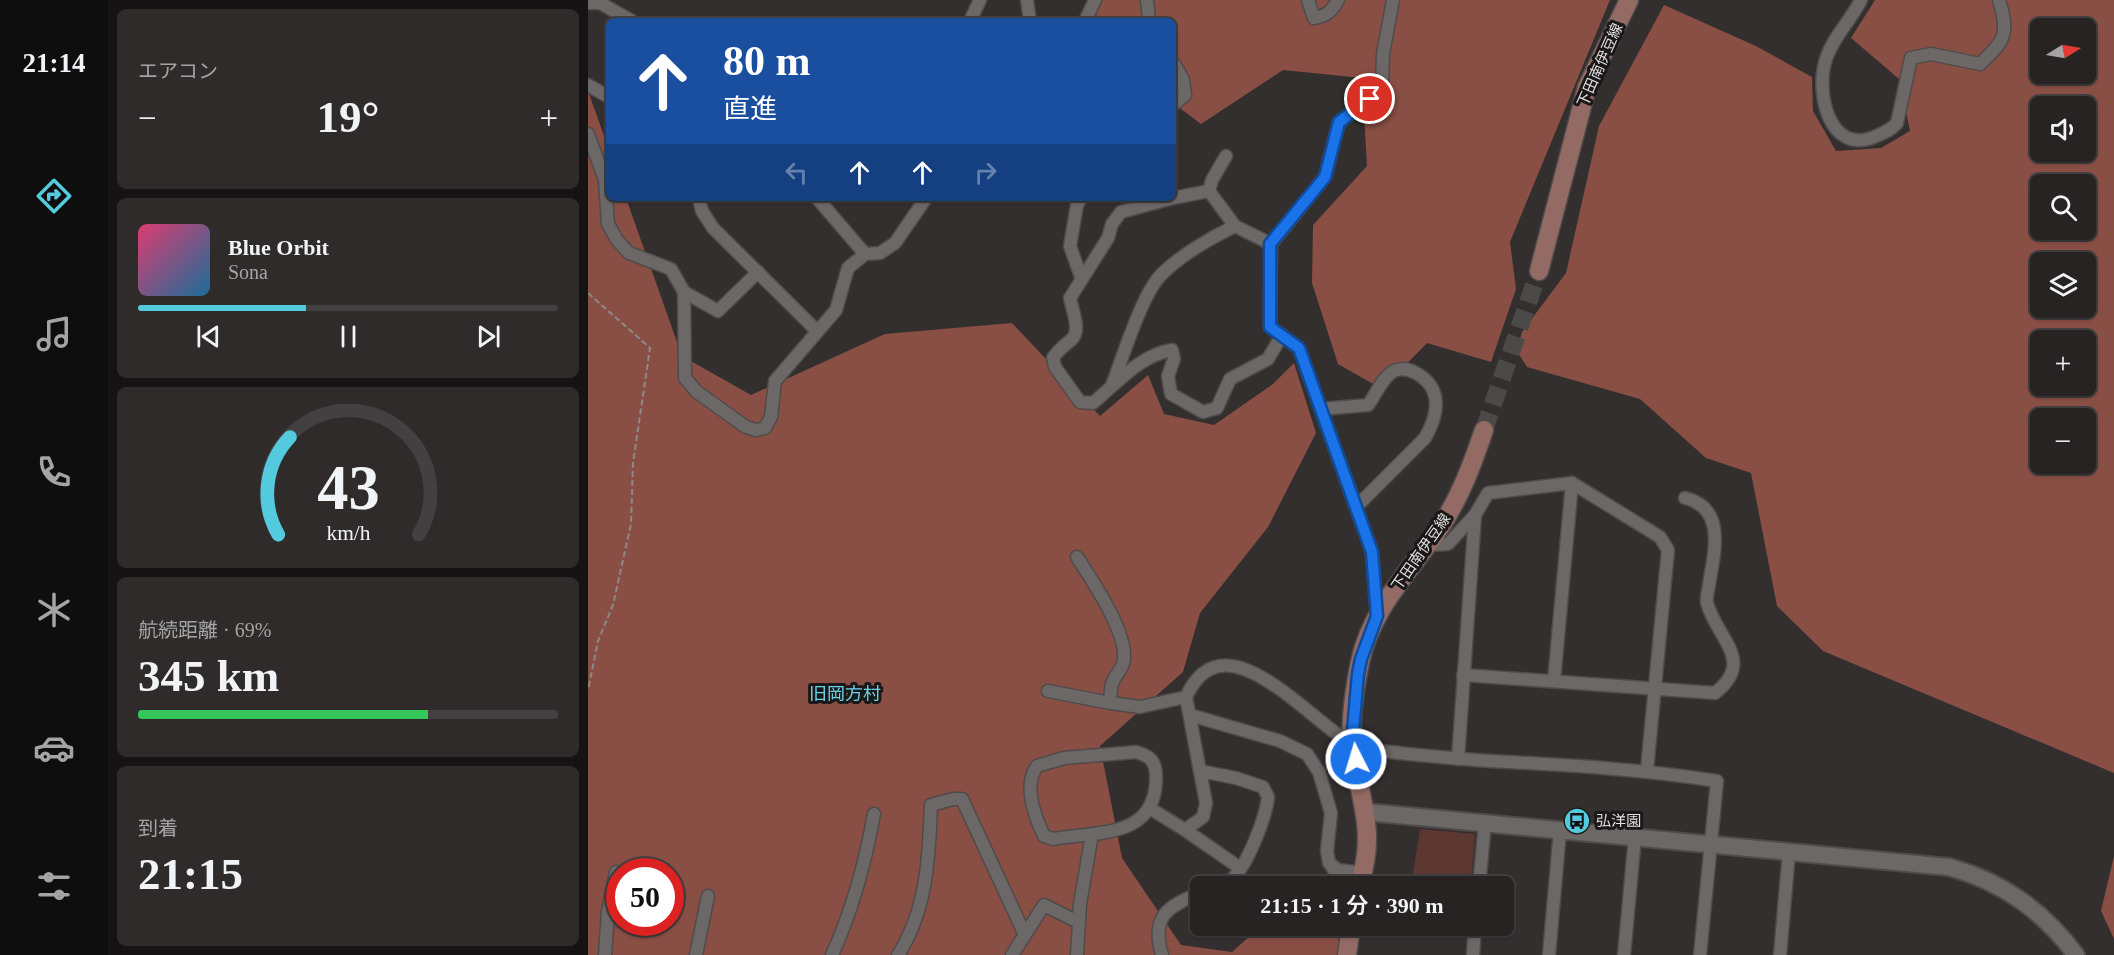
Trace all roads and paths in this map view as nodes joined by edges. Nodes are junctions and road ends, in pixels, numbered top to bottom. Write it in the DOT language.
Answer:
graph roads {
  1 [pos="980,0"];
  2 [pos="1027,0"];
  3 [pos="1095,0"];
  4 [pos="1147,0"];
  5 [pos="1308,0"];
  6 [pos="1338,0"];
  7 [pos="1394,0"];
  8 [pos="1629,0"];
  9 [pos="1861,0"];
  10 [pos="1999,0"];
  11 [pos="588,3"];
  12 [pos="627,18"];
  13 [pos="971,18"];
  14 [pos="1030,18"];
  15 [pos="1087,18"];
  16 [pos="1149,18"];
  17 [pos="1176,67"];
  18 [pos="588,85"];
  19 [pos="606,95"];
  20 [pos="1176,102"];
  21 [pos="588,134"];
  22 [pos="1226,156"];
  23 [pos="606,191"];
  24 [pos="1209,191"];
  25 [pos="1176,197"];
  26 [pos="607,201"];
  27 [pos="700,201"];
  28 [pos="823,201"];
  29 [pos="924,201"];
  30 [pos="1079,201"];
  31 [pos="1162,201"];
  32 [pos="1235,226"];
  33 [pos="1270,244"];
  34 [pos="865,254"];
  35 [pos="1539,271"];
  36 [pos="758,272"];
  37 [pos="1081,278"];
  38 [pos="684,292"];
  39 [pos="588,293"];
  40 [pos="817,331"];
  41 [pos="1282,334"];
  42 [pos="1111,388"];
  43 [pos="1321,409"];
  44 [pos="1484,430"];
  45 [pos="1572,483"];
  46 [pos="1685,498"];
  47 [pos="1356,507"];
  48 [pos="1475,515"];
  49 [pos="1427,544"];
  50 [pos="1077,557"];
  51 [pos="1377,616"];
  52 [pos="1463,675"];
  53 [pos="1554,681"];
  54 [pos="588,690"];
  55 [pos="1653,690"];
  56 [pos="1048,691"];
  57 [pos="1186,697"];
  58 [pos="1111,703"];
  59 [pos="1190,716"];
  60 [pos="1352,742"];
  61 [pos="1458,759"];
  62 [pos="1647,770"];
  63 [pos="1200,771"];
  64 [pos="1151,808"];
  65 [pos="1366,812"];
  66 [pos="874,814"];
  67 [pos="1485,824"];
  68 [pos="1185,830"];
  69 [pos="1560,830"];
  70 [pos="1092,834"];
  71 [pos="1635,837"];
  72 [pos="1711,844"];
  73 [pos="1790,852"];
  74 [pos="1332,867"];
  75 [pos="1240,868"];
  76 [pos="1235,876"];
  77 [pos="1337,876"];
  78 [pos="1352,876"];
  79 [pos="1362,876"];
  80 [pos="1480,876"];
  81 [pos="708,896"];
  82 [pos="1190,898"];
  83 [pos="1078,922"];
  84 [pos="1025,935"];
  85 [pos="606,936"];
  86 [pos="1350,936"];
  87 [pos="1474,936"];
  88 [pos="605,955"];
  89 [pos="696,955"];
  90 [pos="832,955"];
  91 [pos="898,955"];
  92 [pos="1012,955"];
  93 [pos="1077,955"];
  94 [pos="1162,955"];
  95 [pos="1347,955"];
  96 [pos="1473,955"];
  97 [pos="1549,955"];
  98 [pos="1624,955"];
  99 [pos="1700,955"];
  100 [pos="1780,955"];
  101 [pos="2076,955"];
  1 -- 13 [label="street"];
  2 -- 14 [label="street"];
  3 -- 15 [label="street"];
  4 -- 16 [label="street"];
  5 -- 6 [label="street"];
  7 -- 33 [label="street"];
  8 -- 35 [label="main road, 下田南伊豆線"];
  9 -- 10 [label="street"];
  11 -- 12 [label="street"];
  17 -- 20 [label="street"];
  18 -- 19 [label="street"];
  21 -- 23 [label="street"];
  22 -- 24 [label="street"];
  24 -- 25 [label="street"];
  24 -- 32 [label="street"];
  26 -- 38 [label="street"];
  27 -- 36 [label="street"];
  28 -- 34 [label="street"];
  29 -- 34 [label="street"];
  30 -- 37 [label="street"];
  31 -- 37 [label="street"];
  32 -- 33 [label="street"];
  32 -- 42 [label="street"];
  33 -- 41 [label="street"];
  34 -- 40 [label="street"];
  36 -- 38 [label="street"];
  36 -- 40 [label="street"];
  37 -- 42 [label="street"];
  38 -- 40 [label="street"];
  39 -- 54 [label="path"];
  41 -- 42 [label="street"];
  41 -- 43 [label="street"];
  43 -- 47 [label="street"];
  43 -- 47 [label="street"];
  44 -- 49 [label="main road, 下田南伊豆線"];
  45 -- 48 [label="street"];
  45 -- 53 [label="street"];
  45 -- 55 [label="street"];
  46 -- 55 [label="street"];
  47 -- 51 [label="street"];
  48 -- 49 [label="street"];
  48 -- 52 [label="street"];
  49 -- 51 [label="main road, 下田南伊豆線"];
  50 -- 58 [label="street"];
  51 -- 60 [label="main road, 下田南伊豆線"];
  52 -- 53 [label="street"];
  52 -- 61 [label="street"];
  53 -- 55 [label="street"];
  55 -- 62 [label="street"];
  56 -- 58 [label="street"];
  57 -- 58 [label="street"];
  57 -- 59 [label="street"];
  57 -- 60 [label="street"];
  59 -- 63 [label="street"];
  59 -- 74 [label="street"];
  60 -- 61 [label="street"];
  60 -- 65 [label="main road, 下田南伊豆線"];
  61 -- 62 [label="street"];
  62 -- 72 [label="street"];
  63 -- 68 [label="street"];
  63 -- 75 [label="street"];
  64 -- 68 [label="street"];
  64 -- 70 [label="street"];
  64 -- 70 [label="street"];
  65 -- 67 [label="street"];
  65 -- 79 [label="main road, 下田南伊豆線"];
  66 -- 90 [label="street"];
  67 -- 69 [label="street"];
  67 -- 80 [label="street"];
  68 -- 75 [label="street"];
  69 -- 71 [label="street"];
  69 -- 97 [label="street"];
  70 -- 83 [label="street"];
  71 -- 72 [label="street"];
  71 -- 98 [label="street"];
  72 -- 73 [label="street"];
  72 -- 99 [label="street"];
  73 -- 100 [label="street"];
  73 -- 101 [label="street"];
  74 -- 77 [label="street"];
  74 -- 78 [label="street"];
  75 -- 76 [label="street"];
  81 -- 89 [label="street"];
  82 -- 94 [label="street"];
  83 -- 84 [label="street"];
  83 -- 93 [label="street"];
  84 -- 91 [label="street"];
  84 -- 92 [label="street"];
  85 -- 88 [label="street"];
  86 -- 95 [label="main road"];
  87 -- 96 [label="street"];
}
